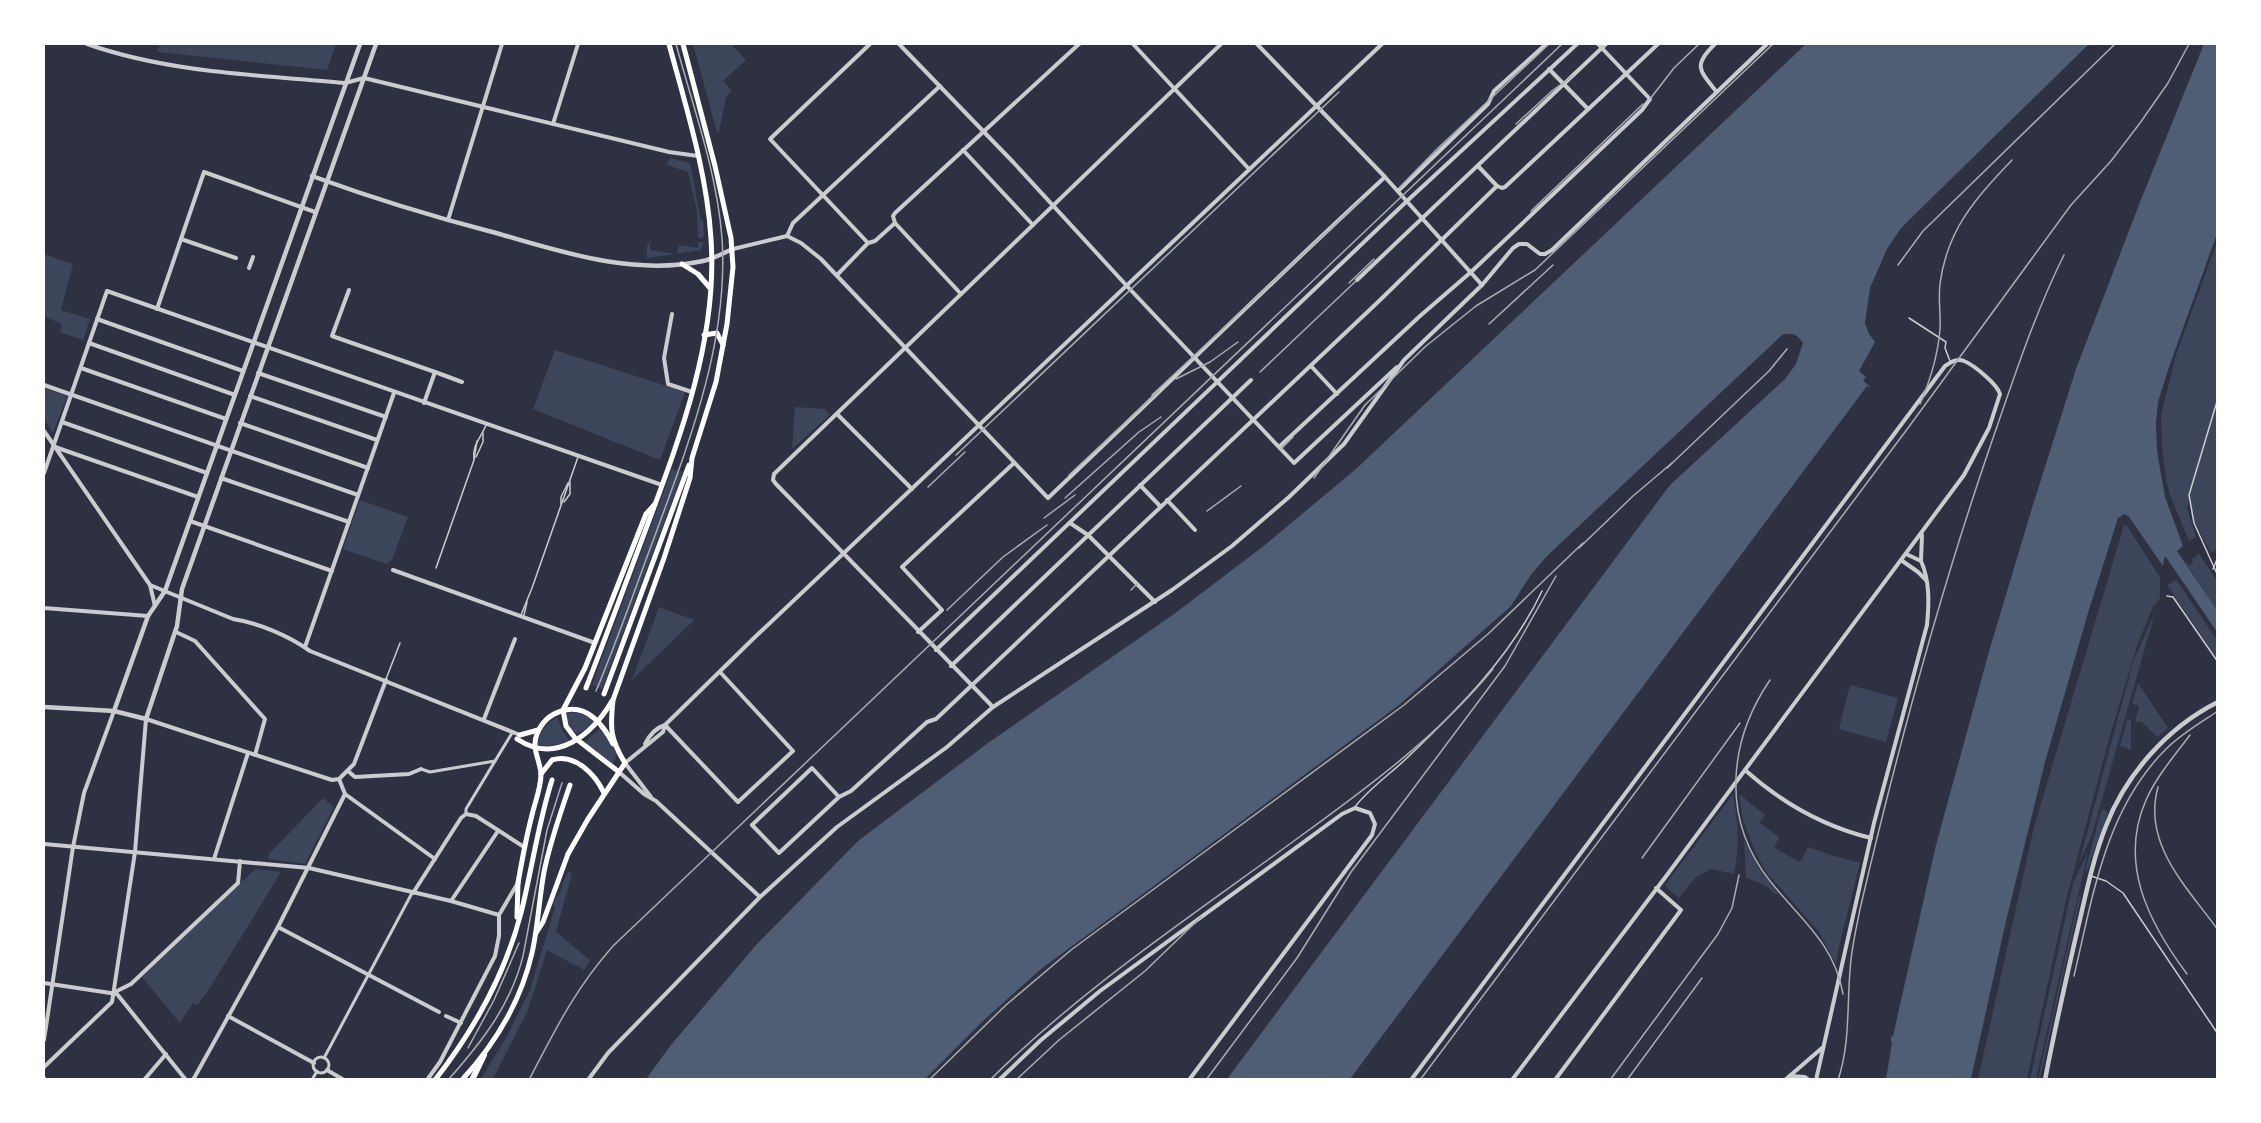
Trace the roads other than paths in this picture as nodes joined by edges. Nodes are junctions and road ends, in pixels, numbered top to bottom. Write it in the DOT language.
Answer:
graph roads {
  1 [pos="87,44"];
  2 [pos="360,44"];
  3 [pos="376,44"];
  4 [pos="502,44"];
  5 [pos="578,44"];
  6 [pos="669,44"];
  7 [pos="683,44"];
  8 [pos="870,44"];
  9 [pos="899,44"];
  10 [pos="1079,44"];
  11 [pos="1132,44"];
  12 [pos="1221,44"];
  13 [pos="1257,44"];
  14 [pos="1382,44"];
  15 [pos="1546,44"];
  16 [pos="1577,44"];
  17 [pos="1598,44"];
  18 [pos="1606,44"];
  19 [pos="1658,44"];
  20 [pos="1715,44"];
  21 [pos="1767,44"];
  22 [pos="94,45"];
  23 [pos="1602,48"];
  24 [pos="1549,69"];
  25 [pos="1626,73"];
  26 [pos="364,78"];
  27 [pos="345,83"];
  28 [pos="1564,84"];
  29 [pos="940,86"];
  30 [pos="1174,88"];
  31 [pos="1716,91"];
  32 [pos="483,106"];
  33 [pos="1316,106"];
  34 [pos="1588,109"];
  35 [pos="553,124"];
  36 [pos="985,132"];
  37 [pos="963,150"];
  38 [pos="698,156"];
  39 [pos="1478,166"];
  40 [pos="1249,169"];
  41 [pos="312,176"];
  42 [pos="1385,177"];
  43 [pos="326,181"];
  44 [pos="1497,186"];
  45 [pos="1398,191"];
  46 [pos="824,196"];
  47 [pos="1407,201"];
  48 [pos="1052,204"];
  49 [pos="301,207"];
  50 [pos="315,212"];
  51 [pos="1423,218"];
  52 [pos="448,220"];
  53 [pos="895,223"];
  54 [pos="1034,225"];
  55 [pos="787,236"];
  56 [pos="181,239"];
  57 [pos="1443,240"];
  58 [pos="868,243"];
  59 [pos="732,249"];
  60 [pos="253,257"];
  61 [pos="236,258"];
  62 [pos="712,259"];
  63 [pos="245,261"];
  64 [pos="682,264"];
  65 [pos="1471,272"];
  66 [pos="837,275"];
  67 [pos="1357,280"];
  68 [pos="1126,285"];
  69 [pos="1482,285"];
  70 [pos="711,289"];
  71 [pos="348,290"];
  72 [pos="961,294"];
  73 [pos="157,309"];
  74 [pos="672,314"];
  75 [pos="1909,318"];
  76 [pos="97,319"];
  77 [pos="704,334"];
  78 [pos="89,343"];
  79 [pos="253,343"];
  80 [pos="906,347"];
  81 [pos="267,348"];
  82 [pos="723,349"];
  83 [pos="1196,358"];
  84 [pos="1404,360"];
  85 [pos="1951,362"];
  86 [pos="1311,366"];
  87 [pos="81,368"];
  88 [pos="243,370"];
  89 [pos="435,372"];
  90 [pos="258,373"];
  91 [pos="1251,380"];
  92 [pos="462,382"];
  93 [pos="1218,382"];
  94 [pos="44,385"];
  95 [pos="394,392"];
  96 [pos="692,392"];
  97 [pos="71,394"];
  98 [pos="1337,394"];
  99 [pos="235,395"];
  100 [pos="250,396"];
  101 [pos="1232,397"];
  102 [pos="2217,398"];
  103 [pos="423,403"];
  104 [pos="837,414"];
  105 [pos="386,417"];
  106 [pos="226,419"];
  107 [pos="1254,420"];
  108 [pos="62,422"];
  109 [pos="240,423"];
  110 [pos="486,425"];
  111 [pos="979,425"];
  112 [pos="44,431"];
  113 [pos="483,433"];
  114 [pos="377,440"];
  115 [pos="53,446"];
  116 [pos="217,446"];
  117 [pos="1279,447"];
  118 [pos="231,451"];
  119 [pos="578,457"];
  120 [pos="692,458"];
  121 [pos="474,460"];
  122 [pos="1014,463"];
  123 [pos="368,468"];
  124 [pos="44,473"];
  125 [pos="207,473"];
  126 [pos="221,478"];
  127 [pos="570,480"];
  128 [pos="662,485"];
  129 [pos="1140,485"];
  130 [pos="912,489"];
  131 [pos="358,495"];
  132 [pos="198,497"];
  133 [pos="1167,500"];
  134 [pos="656,503"];
  135 [pos="561,505"];
  136 [pos="1160,506"];
  137 [pos="190,521"];
  138 [pos="349,522"];
  139 [pos="1070,523"];
  140 [pos="204,526"];
  141 [pos="1195,530"];
  142 [pos="1922,533"];
  143 [pos="1088,535"];
  144 [pos="842,554"];
  145 [pos="1906,554"];
  146 [pos="1108,555"];
  147 [pos="2217,557"];
  148 [pos="1901,560"];
  149 [pos="1921,561"];
  150 [pos="436,568"];
  151 [pos="393,570"];
  152 [pos="2213,570"];
  153 [pos="332,571"];
  154 [pos="2217,576"];
  155 [pos="1926,580"];
  156 [pos="150,585"];
  157 [pos="165,591"];
  158 [pos="1542,591"];
  159 [pos="180,596"];
  160 [pos="2167,596"];
  161 [pos="1155,602"];
  162 [pos="154,606"];
  163 [pos="44,608"];
  164 [pos="148,616"];
  165 [pos="522,616"];
  166 [pos="176,632"];
  167 [pos="918,632"];
  168 [pos="515,639"];
  169 [pos="400,643"];
  170 [pos="595,643"];
  171 [pos="305,647"];
  172 [pos="936,650"];
  173 [pos="2217,662"];
  174 [pos="951,666"];
  175 [pos="720,672"];
  176 [pos="386,680"];
  177 [pos="971,686"];
  178 [pos="586,688"];
  179 [pos="604,694"];
  180 [pos="613,700"];
  181 [pos="2217,702"];
  182 [pos="44,707"];
  183 [pos="993,707"];
  184 [pos="563,710"];
  185 [pos="114,711"];
  186 [pos="484,718"];
  187 [pos="146,719"];
  188 [pos="598,722"];
  189 [pos="665,725"];
  190 [pos="538,730"];
  191 [pos="512,733"];
  192 [pos="519,737"];
  193 [pos="577,740"];
  194 [pos="613,744"];
  195 [pos="534,747"];
  196 [pos="248,753"];
  197 [pos="255,755"];
  198 [pos="495,761"];
  199 [pos="625,763"];
  200 [pos="421,769"];
  201 [pos="1744,770"];
  202 [pos="348,771"];
  203 [pos="619,772"];
  204 [pos="541,774"];
  205 [pos="339,779"];
  206 [pos="552,780"];
  207 [pos="570,785"];
  208 [pos="604,793"];
  209 [pos="345,794"];
  210 [pos="651,797"];
  211 [pos="839,797"];
  212 [pos="1354,808"];
  213 [pos="466,814"];
  214 [pos="498,831"];
  215 [pos="1871,838"];
  216 [pos="44,844"];
  217 [pos="74,847"];
  218 [pos="524,847"];
  219 [pos="135,852"];
  220 [pos="214,859"];
  221 [pos="435,859"];
  222 [pos="240,861"];
  223 [pos="309,868"];
  224 [pos="2090,876"];
  225 [pos="518,883"];
  226 [pos="1656,888"];
  227 [pos="412,893"];
  228 [pos="760,897"];
  229 [pos="451,901"];
  230 [pos="499,915"];
  231 [pos="518,924"];
  232 [pos="278,927"];
  233 [pos="535,935"];
  234 [pos="369,975"];
  235 [pos="44,983"];
  236 [pos="53,984"];
  237 [pos="114,992"];
  238 [pos="440,1011"];
  239 [pos="228,1016"];
  240 [pos="448,1016"];
  241 [pos="460,1023"];
  242 [pos="2217,1034"];
  243 [pos="44,1040"];
  244 [pos="1822,1048"];
  245 [pos="166,1054"];
  246 [pos="484,1055"];
  247 [pos="324,1058"];
  248 [pos="314,1063"];
  249 [pos="44,1067"];
  250 [pos="327,1070"];
  251 [pos="317,1071"];
  252 [pos="1790,1076"];
  253 [pos="144,1080"];
  254 [pos="186,1080"];
  255 [pos="193,1080"];
  256 [pos="312,1080"];
  257 [pos="344,1080"];
  258 [pos="427,1080"];
  259 [pos="435,1080"];
  260 [pos="462,1080"];
  261 [pos="472,1080"];
  262 [pos="588,1080"];
  263 [pos="999,1080"];
  264 [pos="1189,1080"];
  265 [pos="1411,1080"];
  266 [pos="1512,1080"];
  267 [pos="1555,1080"];
  268 [pos="1785,1080"];
  269 [pos="1809,1080"];
  270 [pos="1816,1080"];
  271 [pos="2045,1080"];
  1 -- 22 [label="street"];
  2 -- 27 [label="street"];
  3 -- 26 [label="street"];
  4 -- 32 [label="street"];
  5 -- 35 [label="street"];
  6 -- 38 [label="main road"];
  7 -- 59 [label="main road"];
  8 -- 46 [label="street"];
  9 -- 29 [label="street"];
  10 -- 36 [label="street"];
  11 -- 30 [label="street"];
  12 -- 30 [label="street"];
  13 -- 33 [label="street"];
  14 -- 33 [label="street"];
  15 -- 45 [label="street"];
  16 -- 24 [label="street"];
  17 -- 23 [label="street"];
  18 -- 23 [label="street"];
  19 -- 25 [label="street"];
  20 -- 31 [label="street"];
  21 -- 31 [label="street"];
  22 -- 27 [label="street"];
  23 -- 25 [label="street"];
  23 -- 28 [label="street"];
  24 -- 28 [label="street"];
  24 -- 47 [label="street"];
  25 -- 34 [label="street"];
  25 -- 65 [label="street"];
  26 -- 27 [label="street"];
  26 -- 32 [label="street"];
  26 -- 43 [label="street"];
  27 -- 41 [label="street"];
  28 -- 34 [label="street"];
  28 -- 39 [label="street"];
  29 -- 36 [label="street"];
  29 -- 46 [label="street"];
  30 -- 40 [label="street"];
  30 -- 48 [label="street"];
  31 -- 69 [label="street"];
  32 -- 35 [label="street"];
  32 -- 52 [label="street"];
  33 -- 40 [label="street"];
  33 -- 42 [label="street"];
  34 -- 44 [label="street"];
  35 -- 38 [label="street"];
  36 -- 37 [label="street"];
  36 -- 48 [label="street"];
  37 -- 53 [label="street"];
  37 -- 54 [label="street"];
  38 -- 62 [label="main road"];
  39 -- 44 [label="street"];
  39 -- 51 [label="street"];
  40 -- 68 [label="street"];
  41 -- 43 [label="street"];
  41 -- 49 [label="street"];
  42 -- 45 [label="street"];
  42 -- 83 [label="street"];
  43 -- 50 [label="street"];
  43 -- 52 [label="street"];
  44 -- 57 [label="street"];
  45 -- 47 [label="street"];
  46 -- 55 [label="street"];
  46 -- 58 [label="street"];
  47 -- 51 [label="street"];
  47 -- 93 [label="street"];
  48 -- 54 [label="street"];
  48 -- 68 [label="street"];
  49 -- 50 [label="street"];
  49 -- 56 [label="street"];
  49 -- 79 [label="street"];
  50 -- 81 [label="street"];
  51 -- 57 [label="street"];
  51 -- 67 [label="street"];
  52 -- 64 [label="street"];
  53 -- 58 [label="street"];
  53 -- 72 [label="street"];
  54 -- 72 [label="street"];
  55 -- 59 [label="street"];
  55 -- 66 [label="street"];
  56 -- 61 [label="street"];
  56 -- 73 [label="street"];
  57 -- 65 [label="street"];
  57 -- 86 [label="street"];
  58 -- 66 [label="street"];
  59 -- 62 [label="street"];
  59 -- 82 [label="main road"];
  60 -- 63 [label="street"];
  62 -- 64 [label="street"];
  62 -- 70 [label="main road"];
  64 -- 70 [label="main road"];
  65 -- 69 [label="street"];
  65 -- 98 [label="street"];
  66 -- 80 [label="street"];
  68 -- 83 [label="street"];
  68 -- 111 [label="street"];
  69 -- 84 [label="street"];
  70 -- 77 [label="main road"];
  71 -- 89 [label="street"];
  72 -- 80 [label="street"];
  73 -- 76 [label="street"];
  73 -- 79 [label="street"];
  74 -- 96 [label="street"];
  75 -- 85 [label="lane"];
  76 -- 78 [label="street"];
  76 -- 88 [label="street"];
  77 -- 82 [label="main road"];
  77 -- 96 [label="main road"];
  78 -- 87 [label="street"];
  78 -- 99 [label="street"];
  79 -- 81 [label="street"];
  79 -- 88 [label="street"];
  80 -- 104 [label="street"];
  80 -- 111 [label="street"];
  81 -- 90 [label="street"];
  81 -- 95 [label="street"];
  82 -- 120 [label="main road"];
  83 -- 93 [label="street"];
  83 -- 122 [label="street"];
  84 -- 117 [label="street"];
  84 -- 161 [label="street"];
  85 -- 142 [label="street"];
  85 -- 265 [label="street"];
  86 -- 98 [label="street"];
  86 -- 107 [label="street"];
  87 -- 97 [label="street"];
  87 -- 106 [label="street"];
  88 -- 99 [label="street"];
  89 -- 92 [label="street"];
  89 -- 103 [label="street"];
  90 -- 100 [label="street"];
  90 -- 105 [label="street"];
  91 -- 101 [label="street"];
  93 -- 101 [label="street"];
  93 -- 139 [label="street"];
  94 -- 97 [label="street"];
  95 -- 103 [label="street"];
  95 -- 105 [label="street"];
  96 -- 128 [label="main road"];
  97 -- 108 [label="street"];
  97 -- 116 [label="street"];
  98 -- 117 [label="street"];
  99 -- 106 [label="street"];
  100 -- 109 [label="street"];
  100 -- 114 [label="street"];
  101 -- 107 [label="street"];
  101 -- 129 [label="street"];
  102 -- 152 [label="lane"];
  103 -- 110 [label="street"];
  104 -- 130 [label="street"];
  104 -- 144 [label="street"];
  105 -- 114 [label="street"];
  106 -- 116 [label="street"];
  107 -- 117 [label="street"];
  107 -- 133 [label="street"];
  108 -- 115 [label="street"];
  108 -- 125 [label="street"];
  109 -- 118 [label="street"];
  109 -- 123 [label="street"];
  110 -- 113 [label="lane"];
  110 -- 119 [label="street"];
  111 -- 122 [label="street"];
  111 -- 130 [label="street"];
  112 -- 115 [label="street"];
  113 -- 121 [label="lane"];
  113 -- 121 [label="lane"];
  114 -- 123 [label="street"];
  115 -- 124 [label="street"];
  115 -- 132 [label="street"];
  115 -- 156 [label="street"];
  116 -- 118 [label="street"];
  116 -- 125 [label="street"];
  118 -- 126 [label="street"];
  118 -- 131 [label="street"];
  119 -- 127 [label="lane"];
  119 -- 128 [label="street"];
  120 -- 179 [label="main road"];
  120 -- 180 [label="main road"];
  121 -- 150 [label="lane"];
  122 -- 167 [label="street"];
  123 -- 131 [label="street"];
  125 -- 132 [label="street"];
  126 -- 138 [label="street"];
  126 -- 140 [label="street"];
  127 -- 135 [label="lane"];
  127 -- 135 [label="lane"];
  128 -- 134 [label="main road"];
  129 -- 136 [label="street"];
  129 -- 143 [label="street"];
  130 -- 144 [label="street"];
  131 -- 138 [label="street"];
  132 -- 137 [label="street"];
  133 -- 136 [label="street"];
  133 -- 141 [label="street"];
  134 -- 170 [label="main road"];
  134 -- 178 [label="main road"];
  135 -- 165 [label="lane"];
  136 -- 146 [label="street"];
  137 -- 140 [label="street"];
  137 -- 157 [label="street"];
  138 -- 153 [label="street"];
  139 -- 143 [label="street"];
  139 -- 172 [label="street"];
  140 -- 153 [label="street"];
  140 -- 159 [label="street"];
  142 -- 145 [label="street"];
  142 -- 149 [label="street"];
  143 -- 146 [label="street"];
  143 -- 174 [label="street"];
  144 -- 167 [label="street"];
  144 -- 175 [label="street"];
  145 -- 148 [label="street"];
  145 -- 149 [label="street"];
  146 -- 161 [label="street"];
  146 -- 177 [label="street"];
  147 -- 152 [label="lane"];
  148 -- 155 [label="street"];
  148 -- 201 [label="street"];
  149 -- 155 [label="street"];
  151 -- 165 [label="street"];
  152 -- 154 [label="lane"];
  153 -- 171 [label="street"];
  155 -- 215 [label="street"];
  156 -- 157 [label="street"];
  156 -- 162 [label="street"];
  157 -- 159 [label="street"];
  157 -- 162 [label="street"];
  158 -- 212 [label="lane"];
  159 -- 166 [label="street"];
  159 -- 171 [label="street"];
  160 -- 173 [label="lane"];
  161 -- 183 [label="street"];
  162 -- 164 [label="street"];
  163 -- 164 [label="street"];
  164 -- 185 [label="street"];
  165 -- 170 [label="street"];
  166 -- 187 [label="street"];
  166 -- 197 [label="street"];
  167 -- 172 [label="street"];
  168 -- 186 [label="street"];
  169 -- 176 [label="lane"];
  170 -- 184 [label="main road"];
  171 -- 176 [label="street"];
  172 -- 174 [label="street"];
  174 -- 177 [label="street"];
  175 -- 189 [label="street"];
  175 -- 189 [label="street"];
  176 -- 186 [label="street"];
  176 -- 202 [label="street"];
  177 -- 183 [label="street"];
  177 -- 211 [label="street"];
  180 -- 188 [label="main road"];
  180 -- 194 [label="main road"];
  181 -- 224 [label="street"];
  182 -- 185 [label="street"];
  183 -- 228 [label="street"];
  184 -- 188 [label="main road"];
  184 -- 190 [label="main road"];
  184 -- 193 [label="main road"];
  185 -- 187 [label="street"];
  185 -- 217 [label="street"];
  186 -- 191 [label="street"];
  187 -- 196 [label="street"];
  187 -- 219 [label="street"];
  188 -- 193 [label="main road"];
  188 -- 194 [label="main road"];
  189 -- 199 [label="street"];
  190 -- 192 [label="main road"];
  190 -- 195 [label="main road"];
  191 -- 192 [label="street"];
  191 -- 198 [label="street"];
  192 -- 195 [label="main road"];
  193 -- 195 [label="main road"];
  193 -- 203 [label="main road"];
  194 -- 199 [label="main road"];
  195 -- 204 [label="main road"];
  196 -- 197 [label="street"];
  196 -- 220 [label="street"];
  197 -- 205 [label="street"];
  198 -- 200 [label="street"];
  198 -- 213 [label="street"];
  199 -- 203 [label="main road"];
  199 -- 210 [label="street"];
  200 -- 202 [label="street"];
  201 -- 215 [label="street"];
  201 -- 226 [label="street"];
  202 -- 205 [label="street"];
  203 -- 208 [label="main road"];
  203 -- 210 [label="street"];
  204 -- 208 [label="main road"];
  204 -- 218 [label="main road"];
  205 -- 209 [label="street"];
  206 -- 231 [label="main road"];
  207 -- 233 [label="main road"];
  208 -- 233 [label="main road"];
  209 -- 221 [label="street"];
  209 -- 223 [label="street"];
  210 -- 228 [label="street"];
  211 -- 211 [label="street"];
  212 -- 263 [label="street"];
  212 -- 264 [label="street"];
  213 -- 214 [label="street"];
  213 -- 221 [label="street"];
  214 -- 218 [label="street"];
  214 -- 229 [label="street"];
  215 -- 244 [label="street"];
  216 -- 217 [label="street"];
  217 -- 219 [label="street"];
  217 -- 236 [label="street"];
  218 -- 225 [label="main road"];
  219 -- 220 [label="street"];
  219 -- 237 [label="street"];
  220 -- 222 [label="street"];
  221 -- 227 [label="street"];
  222 -- 223 [label="street"];
  222 -- 237 [label="street"];
  223 -- 227 [label="street"];
  223 -- 232 [label="street"];
  224 -- 242 [label="lane"];
  224 -- 271 [label="street"];
  225 -- 230 [label="street"];
  225 -- 231 [label="main road"];
  226 -- 266 [label="street"];
  226 -- 267 [label="street"];
  227 -- 229 [label="street"];
  227 -- 234 [label="street"];
  228 -- 262 [label="street"];
  229 -- 230 [label="street"];
  230 -- 241 [label="street"];
  231 -- 259 [label="main road"];
  232 -- 234 [label="street"];
  232 -- 239 [label="street"];
  233 -- 246 [label="main road"];
  234 -- 238 [label="street"];
  234 -- 247 [label="street"];
  235 -- 236 [label="street"];
  236 -- 237 [label="street"];
  236 -- 243 [label="street"];
  237 -- 245 [label="street"];
  237 -- 249 [label="street"];
  239 -- 248 [label="street"];
  239 -- 255 [label="street"];
  240 -- 241 [label="street"];
  241 -- 258 [label="street"];
  244 -- 252 [label="street"];
  244 -- 270 [label="street"];
  245 -- 253 [label="street"];
  245 -- 254 [label="street"];
  246 -- 260 [label="main road"];
  246 -- 261 [label="highway"];
  247 -- 248 [label="street"];
  247 -- 250 [label="street"];
  248 -- 251 [label="street"];
  250 -- 251 [label="street"];
  250 -- 257 [label="street"];
  251 -- 256 [label="street"];
  252 -- 268 [label="street"];
  252 -- 269 [label="street"];
}
